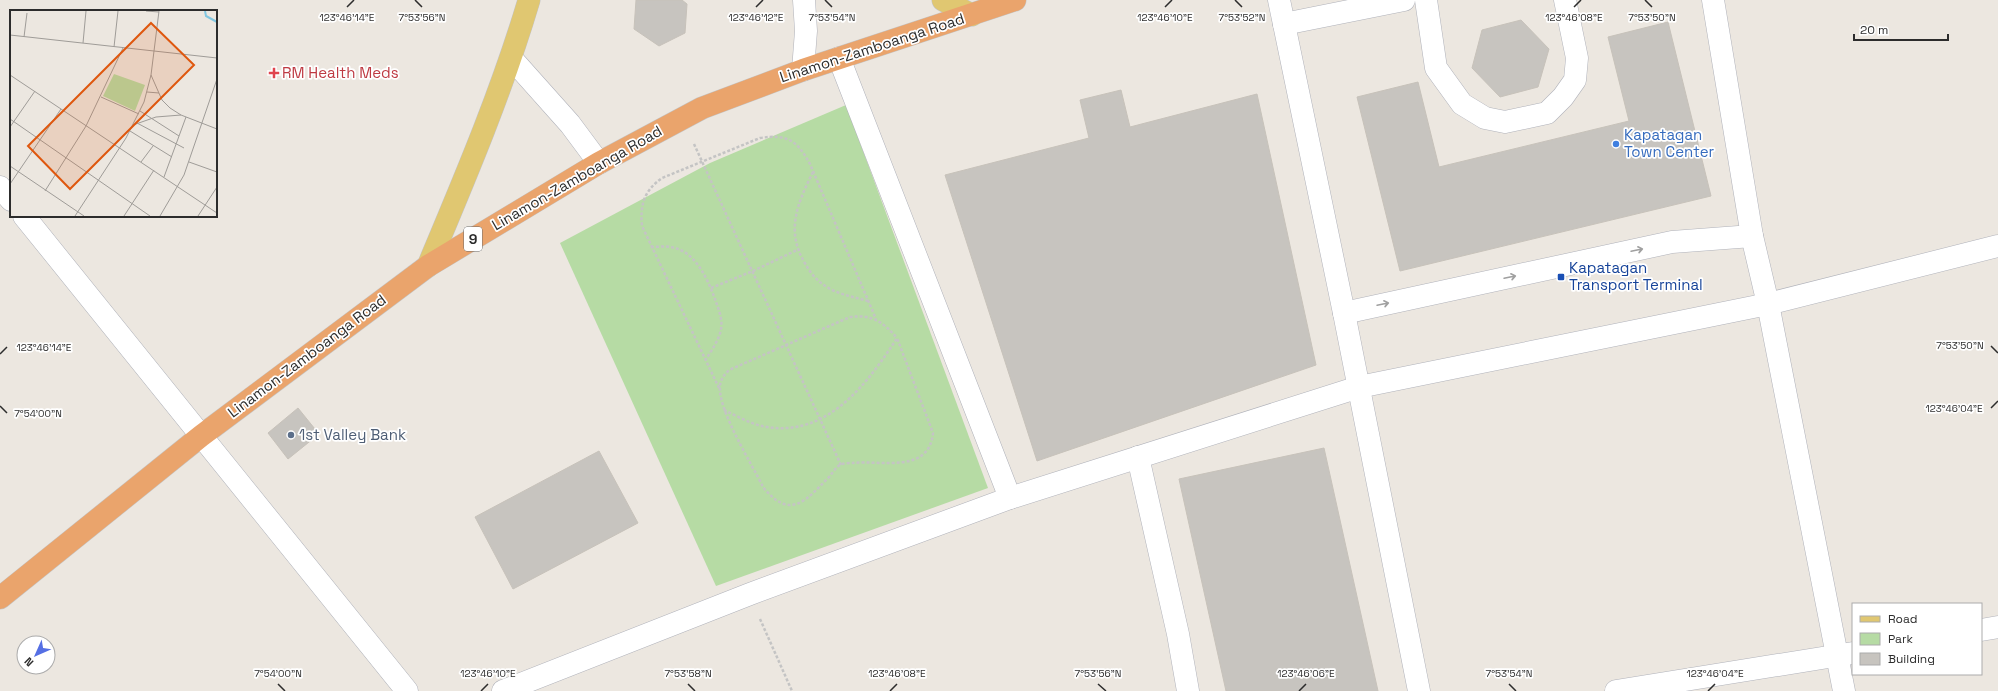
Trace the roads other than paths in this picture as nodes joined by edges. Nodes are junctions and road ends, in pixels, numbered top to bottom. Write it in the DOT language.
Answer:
graph roads {
  1 [pos="529,0"];
  2 [pos="804,0"];
  3 [pos="943,0"];
  4 [pos="1015,0"];
  5 [pos="1279,0"];
  6 [pos="1404,0"];
  7 [pos="1426,0"];
  8 [pos="1565,0"];
  9 [pos="1713,0"];
  10 [pos="972,15"];
  11 [pos="1284,24"];
  12 [pos="839,58"];
  13 [pos="512,60"];
  14 [pos="803,70"];
  15 [pos="599,163"];
  16 [pos="0,187"];
  17 [pos="10,199"];
  18 [pos="25,217"];
  19 [pos="1752,236"];
  20 [pos="1998,246"];
  21 [pos="428,266"];
  22 [pos="1768,304"];
  23 [pos="1344,313"];
  24 [pos="1359,387"];
  25 [pos="201,436"];
  26 [pos="1138,458"];
  27 [pos="1010,498"];
  28 [pos="0,598"];
  29 [pos="1998,627"];
  30 [pos="1982,630"];
  31 [pos="1845,654"];
  32 [pos="407,691"];
  33 [pos="503,691"];
  34 [pos="1188,691"];
  35 [pos="1419,691"];
  36 [pos="1616,691"];
  37 [pos="1844,691"];
  1 -- 13 [label="main road"];
  2 -- 14 [label="street"];
  3 -- 10 [label="main road"];
  4 -- 10 [label="highway, Linamon-Zamboanga Road / 9"];
  5 -- 11 [label="street"];
  6 -- 11 [label="street"];
  7 -- 8 [label="street"];
  9 -- 19 [label="street"];
  10 -- 12 [label="highway, Linamon-Zamboanga Road / 9"];
  11 -- 23 [label="street"];
  12 -- 14 [label="highway, Linamon-Zamboanga Road / 9"];
  12 -- 27 [label="street"];
  13 -- 15 [label="street"];
  13 -- 21 [label="main road"];
  14 -- 15 [label="highway, Linamon-Zamboanga Road / 9"];
  15 -- 21 [label="highway, Linamon-Zamboanga Road / 9"];
  16 -- 17 [label="street"];
  18 -- 25 [label="street"];
  19 -- 22 [label="street"];
  23 -- 19 [label="street, one-way"];
  20 -- 22 [label="street"];
  21 -- 25 [label="highway, Linamon-Zamboanga Road / 9"];
  22 -- 24 [label="street"];
  22 -- 31 [label="street"];
  23 -- 24 [label="street"];
  24 -- 26 [label="street"];
  24 -- 35 [label="street"];
  25 -- 28 [label="highway, Linamon-Zamboanga Road / 9"];
  25 -- 32 [label="street"];
  26 -- 27 [label="street"];
  26 -- 34 [label="street"];
  27 -- 33 [label="street"];
  29 -- 30 [label="street"];
  31 -- 36 [label="street"];
  31 -- 37 [label="street"];
}
